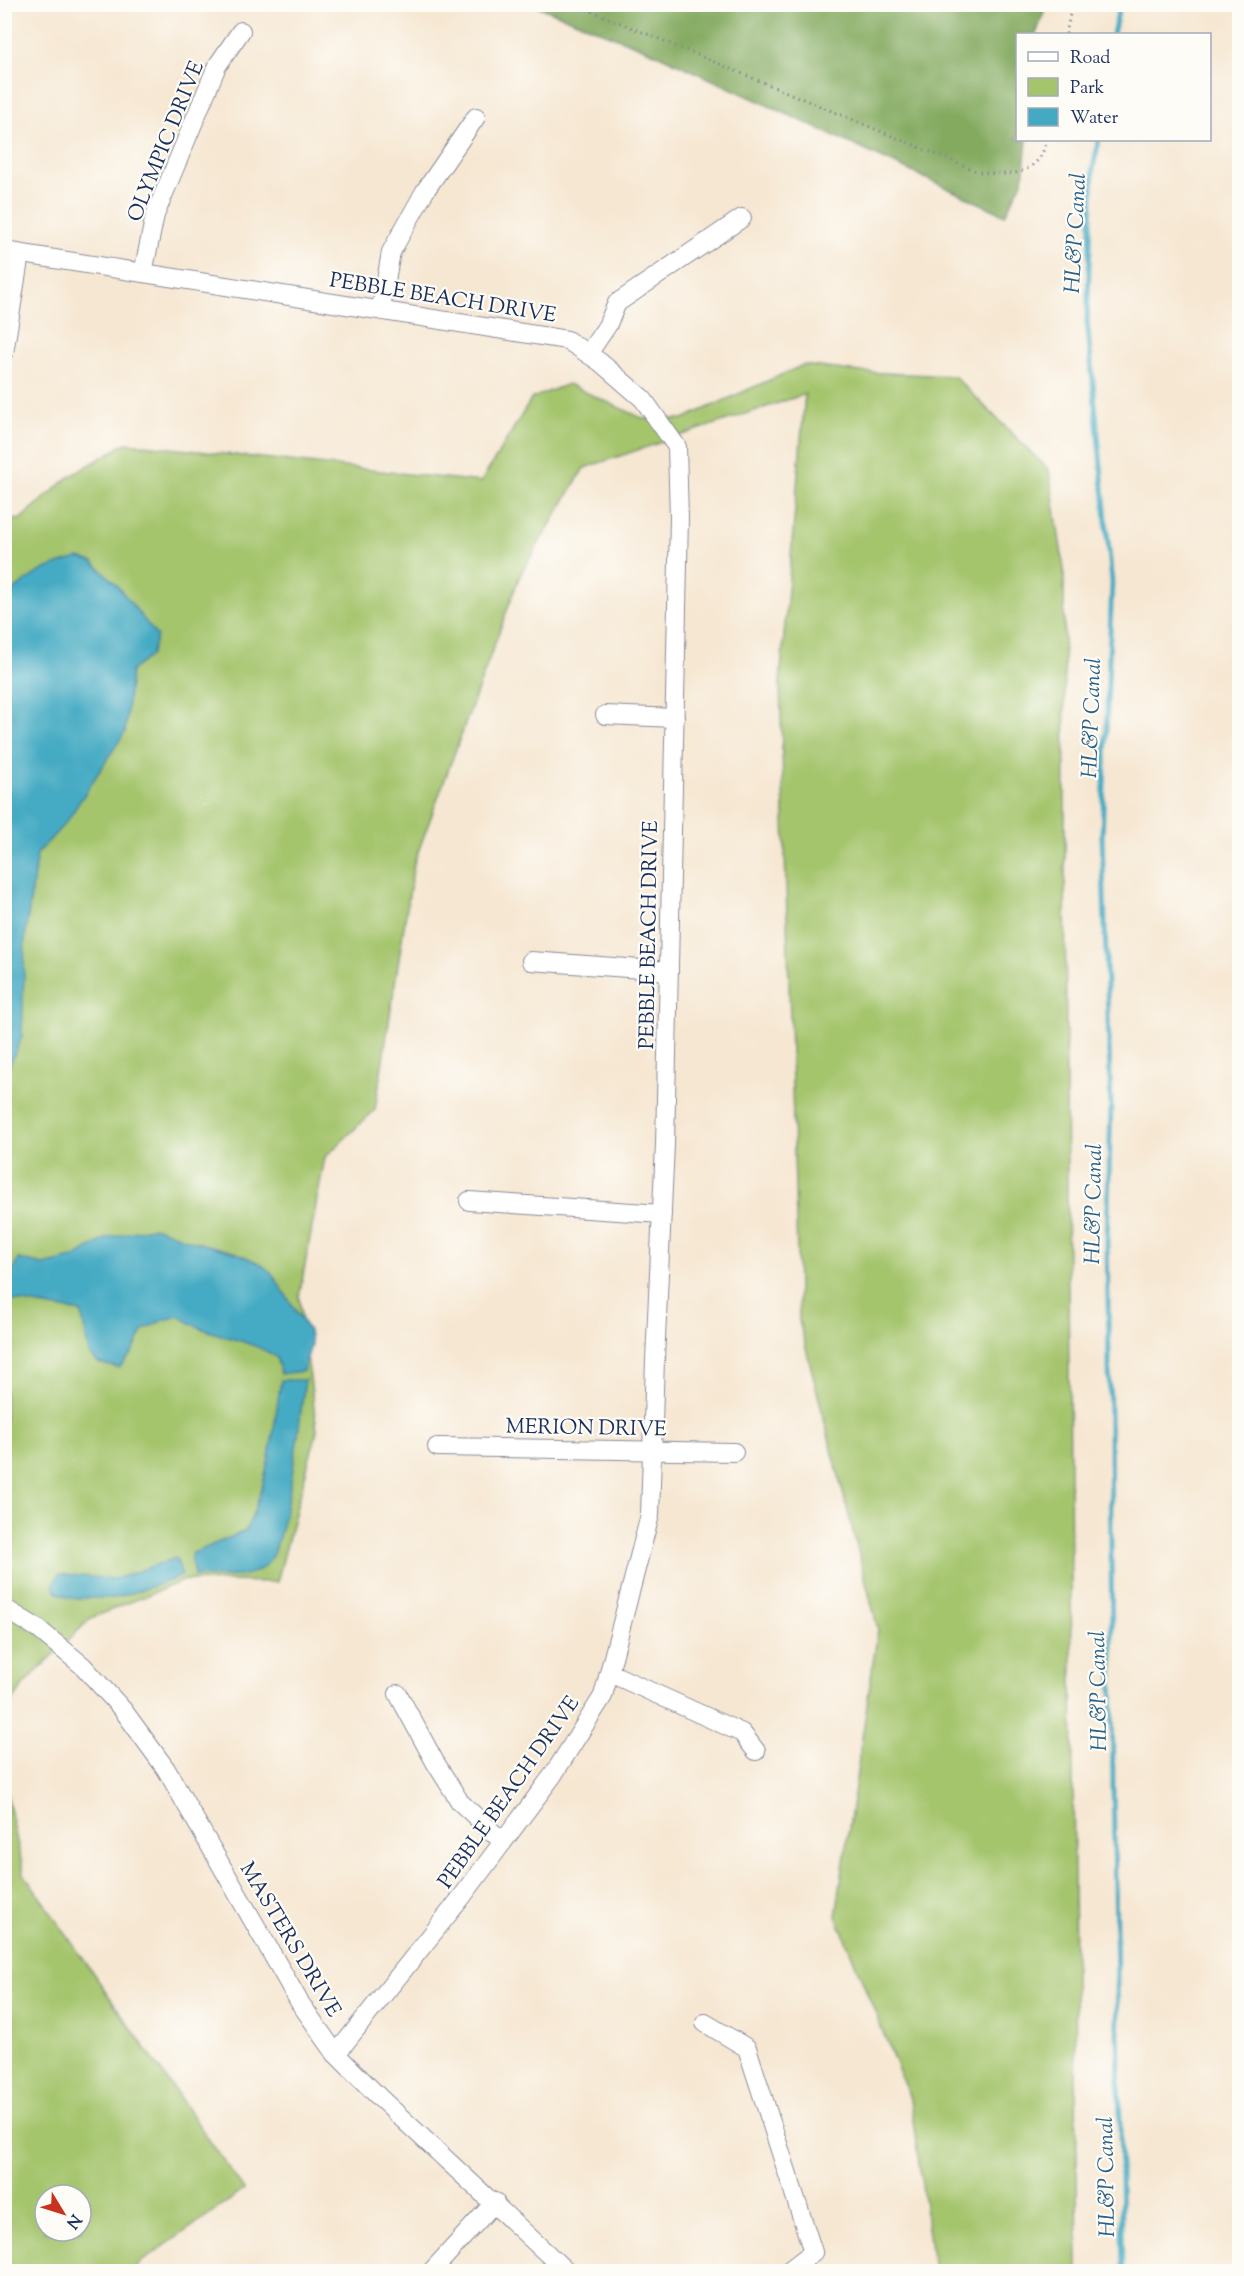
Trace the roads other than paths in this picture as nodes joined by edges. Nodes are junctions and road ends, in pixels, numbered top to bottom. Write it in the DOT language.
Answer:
graph roads {
  1 [pos="241,31"];
  2 [pos="476,117"];
  3 [pos="742,218"];
  4 [pos="12,253"];
  5 [pos="143,273"];
  6 [pos="381,309"];
  7 [pos="4,353"];
  8 [pos="588,354"];
  9 [pos="605,715"];
  10 [pos="675,718"];
  11 [pos="531,961"];
  12 [pos="669,971"];
  13 [pos="469,1201"];
  14 [pos="662,1214"];
  15 [pos="436,1447"];
  16 [pos="652,1451"];
  17 [pos="734,1452"];
  18 [pos="4,1608"];
  19 [pos="610,1673"];
  20 [pos="398,1694"];
  21 [pos="756,1750"];
  22 [pos="503,1842"];
  23 [pos="705,2023"];
  24 [pos="336,2054"];
  25 [pos="495,2202"];
  26 [pos="431,2271"];
  27 [pos="567,2271"];
  28 [pos="787,2271"];
  1 -- 5 [label="street, OLYMPIC DRIVE"];
  2 -- 6 [label="street"];
  3 -- 8 [label="street"];
  4 -- 5 [label="street, PEBBLE BEACH DRIVE"];
  4 -- 7 [label="street"];
  5 -- 6 [label="street, PEBBLE BEACH DRIVE"];
  6 -- 8 [label="street, PEBBLE BEACH DRIVE"];
  8 -- 10 [label="street, PEBBLE BEACH DRIVE"];
  9 -- 10 [label="street"];
  10 -- 12 [label="street, PEBBLE BEACH DRIVE"];
  11 -- 12 [label="street"];
  12 -- 14 [label="street, PEBBLE BEACH DRIVE"];
  13 -- 14 [label="street"];
  14 -- 16 [label="street, PEBBLE BEACH DRIVE"];
  15 -- 16 [label="street, MERION DRIVE"];
  16 -- 17 [label="street, MERION DRIVE"];
  16 -- 19 [label="street, PEBBLE BEACH DRIVE"];
  18 -- 24 [label="street, MASTERS DRIVE"];
  19 -- 21 [label="street"];
  19 -- 22 [label="street, PEBBLE BEACH DRIVE"];
  20 -- 22 [label="street"];
  22 -- 24 [label="street, PEBBLE BEACH DRIVE"];
  23 -- 28 [label="street"];
  24 -- 25 [label="street, MASTERS DRIVE"];
  25 -- 26 [label="street"];
  25 -- 27 [label="street, MASTERS DRIVE"];
}
